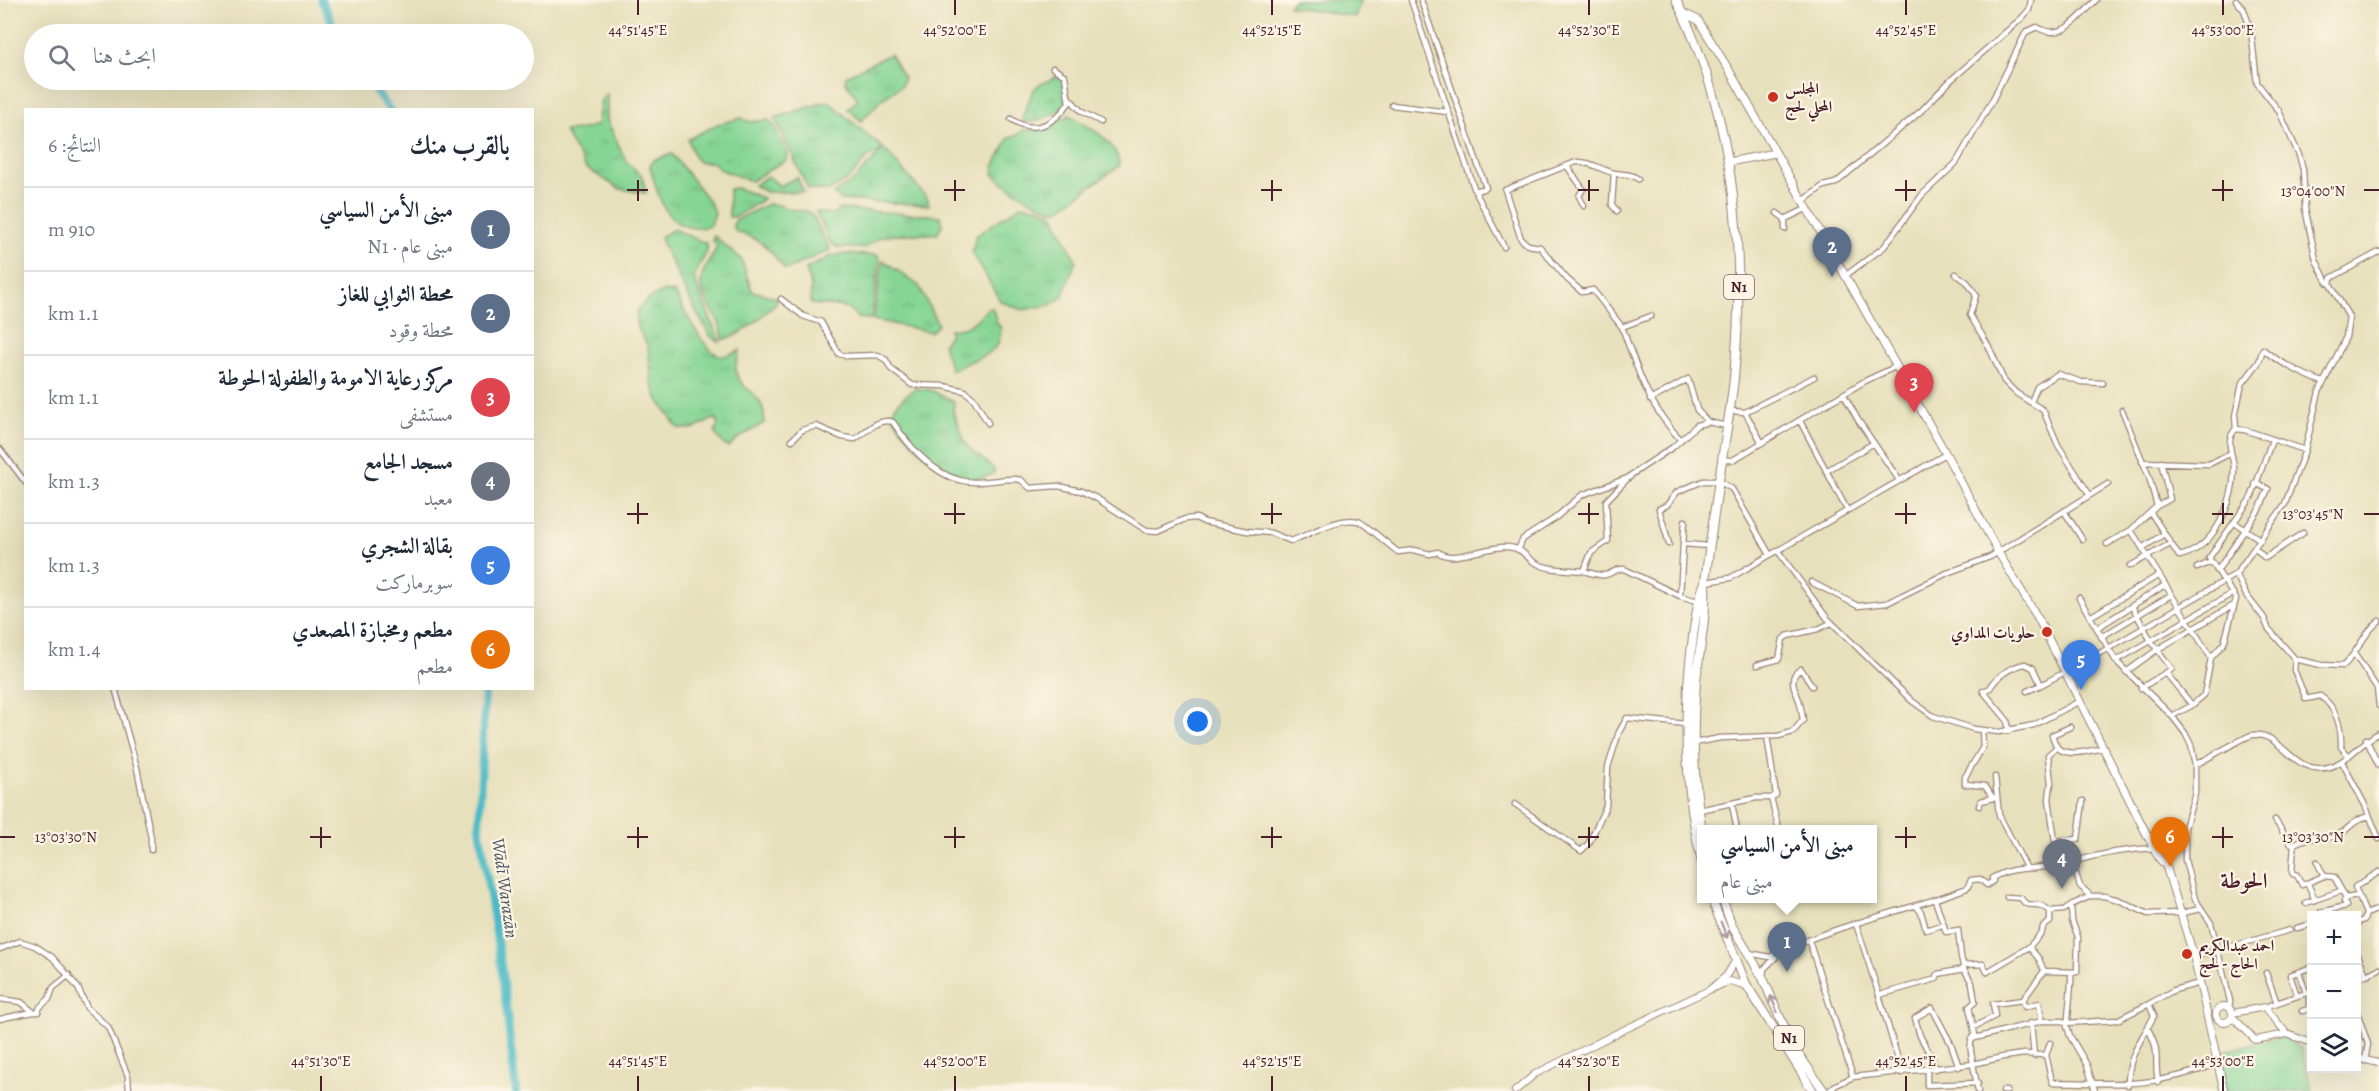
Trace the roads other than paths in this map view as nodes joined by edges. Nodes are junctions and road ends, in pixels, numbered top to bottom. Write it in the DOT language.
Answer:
graph roads {
  1 [pos="1411,0"];
  2 [pos="1421,0"];
  3 [pos="1676,0"];
  4 [pos="2031,0"];
  5 [pos="2096,0"];
  6 [pos="2236,0"];
  7 [pos="1683,13"];
  8 [pos="1053,68"];
  9 [pos="1069,98"];
  10 [pos="1392,105"];
  11 [pos="1448,112"];
  12 [pos="1011,119"];
  13 [pos="1101,122"];
  14 [pos="1775,153"];
  15 [pos="1729,162"];
  16 [pos="1567,166"];
  17 [pos="1614,173"];
  18 [pos="1638,179"];
  19 [pos="1475,190"];
  20 [pos="1804,205"];
  21 [pos="1584,206"];
  22 [pos="1617,211"];
  23 [pos="1777,213"];
  24 [pos="1785,219"];
  25 [pos="1785,229"];
  26 [pos="1504,247"];
  27 [pos="2379,252"];
  28 [pos="1956,274"];
  29 [pos="1845,276"];
  30 [pos="2330,284"];
  31 [pos="781,298"];
  32 [pos="1651,316"];
  33 [pos="1622,327"];
  34 [pos="1895,366"];
  35 [pos="1814,377"];
  36 [pos="2323,382"];
  37 [pos="2103,383"];
  38 [pos="1844,395"];
  39 [pos="1650,400"];
  40 [pos="2031,402"];
  41 [pos="2122,410"];
  42 [pos="1729,411"];
  43 [pos="1745,412"];
  44 [pos="1800,421"];
  45 [pos="1708,422"];
  46 [pos="988,423"];
  47 [pos="1727,426"];
  48 [pos="2236,429"];
  49 [pos="792,440"];
  50 [pos="1681,440"];
  51 [pos="2272,440"];
  52 [pos="1762,443"];
  53 [pos="1874,443"];
  54 [pos="0,449"];
  55 [pos="2305,450"];
  56 [pos="2231,453"];
  57 [pos="1946,454"];
  58 [pos="1722,460"];
  59 [pos="2142,462"];
  60 [pos="2161,462"];
  61 [pos="1826,471"];
  62 [pos="1630,477"];
  63 [pos="24,480"];
  64 [pos="1899,480"];
  65 [pos="1719,481"];
  66 [pos="2255,483"];
  67 [pos="2108,484"];
  68 [pos="2089,494"];
  69 [pos="2157,506"];
  70 [pos="1847,510"];
  71 [pos="2064,511"];
  72 [pos="2151,513"];
  73 [pos="1685,521"];
  74 [pos="2235,522"];
  75 [pos="2245,529"];
  76 [pos="2131,530"];
  77 [pos="2303,533"];
  78 [pos="2164,534"];
  79 [pos="2082,539"];
  80 [pos="2261,540"];
  81 [pos="1669,544"];
  82 [pos="1683,544"];
  83 [pos="2107,544"];
  84 [pos="2170,544"];
  85 [pos="1710,546"];
  86 [pos="2201,546"];
  87 [pos="2142,548"];
  88 [pos="2255,548"];
  89 [pos="1518,549"];
  90 [pos="1778,551"];
  91 [pos="1998,552"];
  92 [pos="1770,555"];
  93 [pos="2147,557"];
  94 [pos="2210,560"];
  95 [pos="2130,566"];
  96 [pos="2197,568"];
  97 [pos="1584,571"];
  98 [pos="2217,571"];
  99 [pos="2236,574"];
  100 [pos="2158,575"];
  101 [pos="2226,580"];
  102 [pos="1705,582"];
  103 [pos="1811,582"];
  104 [pos="2165,585"];
  105 [pos="2233,593"];
  106 [pos="2171,595"];
  107 [pos="1680,596"];
  108 [pos="2079,598"];
  109 [pos="1698,601"];
  110 [pos="2234,605"];
  111 [pos="2132,606"];
  112 [pos="2179,607"];
  113 [pos="2137,616"];
  114 [pos="2090,617"];
  115 [pos="2186,620"];
  116 [pos="2379,621"];
  117 [pos="1832,623"];
  118 [pos="2097,628"];
  119 [pos="2143,628"];
  120 [pos="2193,630"];
  121 [pos="2101,637"];
  122 [pos="2151,641"];
  123 [pos="2109,648"];
  124 [pos="2158,649"];
  125 [pos="2355,655"];
  126 [pos="2211,658"];
  127 [pos="2295,659"];
  128 [pos="2116,661"];
  129 [pos="1757,665"];
  130 [pos="2126,672"];
  131 [pos="2064,673"];
  132 [pos="2166,673"];
  133 [pos="1812,686"];
  134 [pos="2042,686"];
  135 [pos="2141,688"];
  136 [pos="116,690"];
  137 [pos="2027,691"];
  138 [pos="2078,702"];
  139 [pos="2192,705"];
  140 [pos="2379,706"];
  141 [pos="2172,716"];
  142 [pos="1686,724"];
  143 [pos="2070,727"];
  144 [pos="1982,730"];
  145 [pos="2009,731"];
  146 [pos="2379,733"];
  147 [pos="1767,736"];
  148 [pos="2366,739"];
  149 [pos="1694,743"];
  150 [pos="2056,747"];
  151 [pos="2104,748"];
  152 [pos="2349,756"];
  153 [pos="2342,762"];
  154 [pos="2195,765"];
  155 [pos="2379,766"];
  156 [pos="1995,777"];
  157 [pos="1771,798"];
  158 [pos="1995,798"];
  159 [pos="2083,801"];
  160 [pos="1515,804"];
  161 [pos="1732,804"];
  162 [pos="1979,806"];
  163 [pos="1699,810"];
  164 [pos="2369,816"];
  165 [pos="2275,820"];
  166 [pos="1701,825"];
  167 [pos="1736,825"];
  168 [pos="1778,825"];
  169 [pos="1697,839"];
  170 [pos="2379,839"];
  171 [pos="2294,844"];
  172 [pos="2156,848"];
  173 [pos="151,850"];
  174 [pos="2072,862"];
  175 [pos="2317,862"];
  176 [pos="2026,867"];
  177 [pos="2379,872"];
  178 [pos="2324,876"];
  179 [pos="2308,884"];
  180 [pos="2341,891"];
  181 [pos="2091,896"];
  182 [pos="2326,896"];
  183 [pos="2358,896"];
  184 [pos="2007,897"];
  185 [pos="2346,898"];
  186 [pos="1935,900"];
  187 [pos="2315,900"];
  188 [pos="1713,903"];
  189 [pos="1724,903"];
  190 [pos="2305,903"];
  191 [pos="2071,905"];
  192 [pos="1916,906"];
  193 [pos="2200,909"];
  194 [pos="2379,909"];
  195 [pos="2050,911"];
  196 [pos="2328,911"];
  197 [pos="2182,913"];
  198 [pos="2366,914"];
  199 [pos="2361,921"];
  200 [pos="1856,924"];
  201 [pos="1944,924"];
  202 [pos="2307,925"];
  203 [pos="2297,928"];
  204 [pos="2290,930"];
  205 [pos="1809,941"];
  206 [pos="2029,947"];
  207 [pos="1786,949"];
  208 [pos="0,950"];
  209 [pos="2217,951"];
  210 [pos="1749,953"];
  211 [pos="2194,957"];
  212 [pos="1736,960"];
  213 [pos="2361,962"];
  214 [pos="1963,967"];
  215 [pos="2307,969"];
  216 [pos="2379,969"];
  217 [pos="2044,971"];
  218 [pos="2071,972"];
  219 [pos="2299,972"];
  220 [pos="2266,973"];
  221 [pos="69,975"];
  222 [pos="2290,975"];
  223 [pos="2366,975"];
  224 [pos="2361,976"];
  225 [pos="2283,977"];
  226 [pos="1763,979"];
  227 [pos="2200,983"];
  228 [pos="1748,987"];
  229 [pos="2307,988"];
  230 [pos="1709,990"];
  231 [pos="2307,993"];
  232 [pos="1879,995"];
  233 [pos="2297,996"];
  234 [pos="0,999"];
  235 [pos="2023,1000"];
  236 [pos="2277,1003"];
  237 [pos="2149,1004"];
  238 [pos="2220,1007"];
  239 [pos="2265,1007"];
  240 [pos="2307,1010"];
  241 [pos="32,1011"];
  242 [pos="2207,1011"];
  243 [pos="2231,1011"];
  244 [pos="2302,1011"];
  245 [pos="0,1019"];
  246 [pos="2359,1019"];
  247 [pos="2042,1021"];
  248 [pos="2227,1022"];
  249 [pos="2031,1023"];
  250 [pos="2067,1023"];
  251 [pos="2210,1026"];
  252 [pos="1974,1027"];
  253 [pos="2148,1029"];
  254 [pos="2287,1034"];
  255 [pos="1971,1039"];
  256 [pos="2307,1041"];
  257 [pos="2050,1043"];
  258 [pos="2046,1055"];
  259 [pos="2034,1056"];
  260 [pos="2361,1060"];
  261 [pos="2365,1061"];
  262 [pos="2379,1063"];
  263 [pos="1973,1064"];
  264 [pos="2217,1064"];
  265 [pos="1959,1067"];
  266 [pos="1935,1069"];
  267 [pos="1927,1070"];
  268 [pos="1902,1073"];
  269 [pos="1853,1077"];
  270 [pos="2156,1082"];
  271 [pos="1978,1083"];
  272 [pos="1955,1084"];
  273 [pos="2128,1085"];
  274 [pos="2094,1088"];
  275 [pos="129,1091"];
  276 [pos="1515,1091"];
  277 [pos="1813,1091"];
  278 [pos="1824,1091"];
  279 [pos="1828,1091"];
  280 [pos="1955,1091"];
  281 [pos="1978,1091"];
  282 [pos="2156,1091"];
  283 [pos="2224,1091"];
  1 -- 11 [label="street"];
  2 -- 19 [label="street"];
  3 -- 7 [label="highway, N1"];
  4 -- 20 [label="street"];
  5 -- 29 [label="street"];
  6 -- 30 [label="street"];
  7 -- 14 [label="main road"];
  7 -- 15 [label="highway, N1"];
  8 -- 9 [label="street"];
  9 -- 12 [label="street"];
  9 -- 13 [label="street"];
  10 -- 11 [label="street"];
  11 -- 19 [label="street"];
  14 -- 15 [label="main road"];
  14 -- 20 [label="main road"];
  15 -- 42 [label="highway, N1"];
  16 -- 17 [label="street"];
  16 -- 21 [label="street"];
  16 -- 33 [label="street"];
  17 -- 18 [label="street"];
  17 -- 22 [label="street"];
  19 -- 26 [label="street"];
  20 -- 24 [label="street"];
  20 -- 29 [label="main road"];
  23 -- 24 [label="street"];
  24 -- 25 [label="street"];
  27 -- 30 [label="street"];
  28 -- 40 [label="street"];
  29 -- 34 [label="main road"];
  30 -- 36 [label="street"];
  31 -- 46 [label="street"];
  32 -- 33 [label="street"];
  33 -- 39 [label="street"];
  34 -- 38 [label="street"];
  34 -- 57 [label="main road"];
  35 -- 43 [label="street"];
  36 -- 48 [label="street"];
  36 -- 55 [label="street"];
  37 -- 40 [label="street"];
  38 -- 44 [label="street"];
  38 -- 53 [label="street"];
  39 -- 45 [label="street"];
  39 -- 50 [label="street"];
  40 -- 68 [label="street"];
  41 -- 59 [label="street"];
  42 -- 43 [label="street"];
  42 -- 47 [label="highway, N1"];
  43 -- 52 [label="street"];
  44 -- 52 [label="street"];
  44 -- 61 [label="street"];
  45 -- 47 [label="street"];
  45 -- 50 [label="street"];
  47 -- 58 [label="highway, N1"];
  48 -- 51 [label="street"];
  48 -- 56 [label="street"];
  49 -- 89 [label="street"];
  50 -- 62 [label="street"];
  51 -- 55 [label="street"];
  51 -- 66 [label="street"];
  52 -- 58 [label="street"];
  53 -- 61 [label="street"];
  53 -- 64 [label="street"];
  54 -- 63 [label="street"];
  55 -- 80 [label="street"];
  56 -- 60 [label="street"];
  56 -- 86 [label="street"];
  57 -- 64 [label="street"];
  57 -- 91 [label="main road"];
  58 -- 65 [label="highway, N1"];
  59 -- 60 [label="street"];
  59 -- 69 [label="street"];
  60 -- 69 [label="street"];
  61 -- 70 [label="street"];
  62 -- 89 [label="street"];
  62 -- 97 [label="street"];
  64 -- 70 [label="street"];
  65 -- 81 [label="street"];
  65 -- 85 [label="highway, N1"];
  65 -- 92 [label="street"];
  66 -- 74 [label="street"];
  66 -- 75 [label="street"];
  67 -- 68 [label="street"];
  68 -- 71 [label="street"];
  69 -- 72 [label="street"];
  70 -- 90 [label="street"];
  71 -- 79 [label="street"];
  71 -- 91 [label="street"];
  72 -- 76 [label="street"];
  72 -- 78 [label="street"];
  73 -- 82 [label="street"];
  74 -- 75 [label="street"];
  74 -- 94 [label="street"];
  75 -- 80 [label="street"];
  75 -- 98 [label="street"];
  76 -- 83 [label="street"];
  76 -- 87 [label="street"];
  77 -- 88 [label="street"];
  78 -- 84 [label="street"];
  78 -- 87 [label="street"];
  80 -- 88 [label="street"];
  82 -- 85 [label="street"];
  82 -- 107 [label="street"];
  84 -- 86 [label="street"];
  84 -- 93 [label="street"];
  85 -- 102 [label="highway, N1"];
  86 -- 94 [label="street"];
  87 -- 93 [label="street"];
  88 -- 99 [label="street"];
  89 -- 97 [label="street"];
  90 -- 92 [label="street"];
  90 -- 117 [label="street"];
  91 -- 103 [label="street"];
  91 -- 131 [label="main road"];
  92 -- 102 [label="street"];
  93 -- 95 [label="street"];
  93 -- 100 [label="street"];
  94 -- 96 [label="street"];
  94 -- 98 [label="street"];
  97 -- 107 [label="street"];
  98 -- 101 [label="street"];
  99 -- 101 [label="street"];
  99 -- 127 [label="street"];
  100 -- 104 [label="street"];
  100 -- 114 [label="street"];
  101 -- 105 [label="street"];
  101 -- 112 [label="street"];
  102 -- 109 [label="highway, N1"];
  102 -- 149 [label="highway, N1"];
  104 -- 106 [label="street"];
  104 -- 111 [label="street"];
  105 -- 110 [label="street"];
  105 -- 115 [label="street"];
  106 -- 112 [label="street"];
  106 -- 113 [label="street"];
  107 -- 109 [label="street"];
  108 -- 114 [label="street"];
  109 -- 142 [label="highway, N1"];
  110 -- 120 [label="street"];
  110 -- 126 [label="street"];
  111 -- 113 [label="street"];
  111 -- 118 [label="street"];
  112 -- 115 [label="street"];
  112 -- 119 [label="street"];
  113 -- 119 [label="street"];
  113 -- 121 [label="street"];
  114 -- 118 [label="street"];
  115 -- 120 [label="street"];
  115 -- 122 [label="street"];
  116 -- 125 [label="street"];
  117 -- 129 [label="street"];
  117 -- 144 [label="street"];
  118 -- 121 [label="street"];
  119 -- 122 [label="street"];
  119 -- 123 [label="street"];
  120 -- 124 [label="street"];
  120 -- 126 [label="street"];
  121 -- 123 [label="street"];
  122 -- 124 [label="street"];
  122 -- 128 [label="street"];
  123 -- 128 [label="street"];
  123 -- 131 [label="street"];
  124 -- 130 [label="street"];
  124 -- 132 [label="street"];
  125 -- 127 [label="street"];
  125 -- 140 [label="street"];
  126 -- 139 [label="street"];
  127 -- 152 [label="street"];
  128 -- 130 [label="street"];
  130 -- 135 [label="street"];
  131 -- 134 [label="street"];
  131 -- 138 [label="main road"];
  132 -- 135 [label="street"];
  132 -- 139 [label="street"];
  133 -- 147 [label="street"];
  134 -- 137 [label="street"];
  134 -- 145 [label="street"];
  135 -- 141 [label="street"];
  136 -- 173 [label="street"];
  138 -- 145 [label="street"];
  138 -- 151 [label="main road"];
  139 -- 141 [label="street"];
  141 -- 154 [label="street"];
  142 -- 160 [label="street"];
  142 -- 169 [label="highway, N1"];
  143 -- 150 [label="street"];
  144 -- 145 [label="street"];
  144 -- 158 [label="street"];
  146 -- 148 [label="street"];
  147 -- 149 [label="street"];
  147 -- 157 [label="street"];
  148 -- 152 [label="street"];
  148 -- 155 [label="street"];
  149 -- 163 [label="highway, N1"];
  150 -- 151 [label="street"];
  150 -- 159 [label="street"];
  151 -- 172 [label="main road"];
  152 -- 153 [label="street"];
  153 -- 154 [label="street"];
  153 -- 164 [label="street"];
  154 -- 193 [label="street"];
  156 -- 158 [label="street"];
  157 -- 161 [label="street"];
  157 -- 168 [label="street"];
  158 -- 162 [label="street"];
  158 -- 176 [label="street"];
  161 -- 163 [label="street"];
  161 -- 167 [label="street"];
  163 -- 166 [label="highway, N1"];
  164 -- 170 [label="street"];
  164 -- 171 [label="street"];
  165 -- 171 [label="street"];
  171 -- 179 [label="street"];
  172 -- 174 [label="street"];
  172 -- 197 [label="main road"];
  174 -- 176 [label="street"];
  174 -- 181 [label="street"];
  175 -- 178 [label="street"];
  176 -- 186 [label="street"];
  177 -- 183 [label="street"];
  178 -- 179 [label="street"];
  178 -- 180 [label="street"];
  179 -- 187 [label="street"];
  180 -- 182 [label="street"];
  180 -- 185 [label="street"];
  181 -- 191 [label="street"];
  181 -- 197 [label="street"];
  182 -- 187 [label="street"];
  182 -- 196 [label="street"];
  183 -- 185 [label="street"];
  183 -- 198 [label="street"];
  184 -- 195 [label="street"];
  185 -- 196 [label="street"];
  186 -- 192 [label="street"];
  186 -- 201 [label="street"];
  187 -- 190 [label="street"];
  188 -- 212 [label="highway, N1, one-way"];
  189 -- 210 [label="highway"];
  191 -- 195 [label="street"];
  191 -- 218 [label="street"];
  192 -- 200 [label="street"];
  192 -- 201 [label="street"];
  193 -- 197 [label="street"];
  193 -- 209 [label="street"];
  194 -- 198 [label="street"];
  195 -- 206 [label="street"];
  197 -- 211 [label="main road"];
  198 -- 199 [label="street"];
  200 -- 205 [label="street"];
  200 -- 232 [label="street"];
  201 -- 214 [label="street"];
  202 -- 203 [label="street"];
  204 -- 209 [label="street"];
  205 -- 207 [label="street"];
  205 -- 269 [label="street"];
  206 -- 214 [label="street"];
  206 -- 217 [label="street"];
  207 -- 210 [label="street"];
  207 -- 226 [label="street"];
  208 -- 221 [label="street"];
  209 -- 211 [label="street"];
  209 -- 243 [label="street"];
  210 -- 212 [label="highway"];
  210 -- 226 [label="highway, N1"];
  211 -- 227 [label="main road"];
  212 -- 228 [label="highway, N1"];
  212 -- 230 [label="street"];
  213 -- 223 [label="street"];
  214 -- 232 [label="street"];
  214 -- 252 [label="street"];
  215 -- 219 [label="street"];
  216 -- 223 [label="street"];
  217 -- 218 [label="street"];
  217 -- 235 [label="street"];
  218 -- 250 [label="street"];
  219 -- 222 [label="street"];
  219 -- 229 [label="street"];
  220 -- 236 [label="street"];
  221 -- 241 [label="street"];
  221 -- 275 [label="street"];
  222 -- 225 [label="street"];
  222 -- 233 [label="street"];
  223 -- 224 [label="street"];
  226 -- 228 [label="highway"];
  278 -- 226 [label="highway, N1 / N1, one-way"];
  227 -- 237 [label="street"];
  227 -- 242 [label="main road"];
  228 -- 230 [label="street"];
  228 -- 277 [label="highway, N1"];
  230 -- 276 [label="street"];
  231 -- 233 [label="street"];
  232 -- 268 [label="street"];
  233 -- 236 [label="street"];
  234 -- 241 [label="street"];
  235 -- 247 [label="street"];
  235 -- 252 [label="street"];
  236 -- 239 [label="street"];
  237 -- 250 [label="street"];
  237 -- 253 [label="street"];
  238 -- 242 [label="street"];
  238 -- 243 [label="street"];
  238 -- 248 [label="street"];
  239 -- 243 [label="street"];
  239 -- 254 [label="street"];
  240 -- 244 [label="street"];
  241 -- 245 [label="street"];
  242 -- 251 [label="main road"];
  243 -- 248 [label="street"];
  246 -- 261 [label="street"];
  247 -- 249 [label="street"];
  247 -- 250 [label="street"];
  248 -- 251 [label="street"];
  248 -- 254 [label="street"];
  249 -- 255 [label="street"];
  249 -- 259 [label="street"];
  250 -- 274 [label="street"];
  251 -- 264 [label="main road"];
  252 -- 255 [label="street"];
  253 -- 270 [label="street"];
  253 -- 273 [label="street"];
  254 -- 256 [label="street"];
  255 -- 263 [label="street"];
  257 -- 258 [label="street"];
  258 -- 259 [label="street"];
  258 -- 274 [label="street"];
  259 -- 263 [label="street"];
  260 -- 261 [label="street"];
  261 -- 262 [label="street"];
  263 -- 265 [label="street"];
  263 -- 271 [label="street"];
  264 -- 270 [label="street"];
  264 -- 283 [label="main road"];
  265 -- 266 [label="street"];
  265 -- 266 [label="street"];
  266 -- 267 [label="street"];
  267 -- 268 [label="street"];
  267 -- 272 [label="street"];
  268 -- 269 [label="street"];
  269 -- 279 [label="street"];
  270 -- 273 [label="street"];
  270 -- 282 [label="street"];
  271 -- 272 [label="street"];
  271 -- 281 [label="street"];
  272 -- 280 [label="street"];
  273 -- 274 [label="street"];
}
